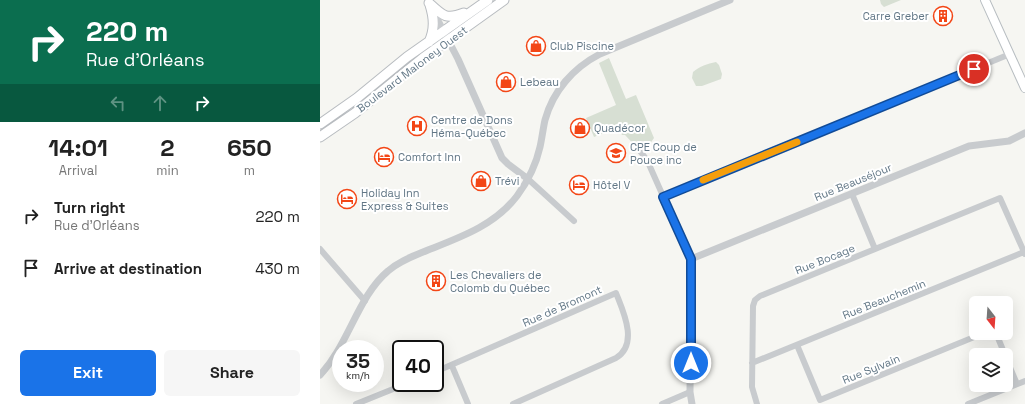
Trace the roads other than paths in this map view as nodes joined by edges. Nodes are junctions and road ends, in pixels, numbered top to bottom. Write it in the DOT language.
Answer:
graph roads {
  1 [pos="488,0"];
  2 [pos="504,0"];
  3 [pos="730,0"];
  4 [pos="985,0"];
  5 [pos="429,2"];
  6 [pos="475,9"];
  7 [pos="444,31"];
  8 [pos="448,40"];
  9 [pos="429,42"];
  10 [pos="1010,54"];
  11 [pos="1025,88"];
  12 [pos="320,124"];
  13 [pos="1025,133"];
  14 [pos="320,137"];
  15 [pos="640,151"];
  16 [pos="528,178"];
  17 [pos="852,194"];
  18 [pos="663,197"];
  19 [pos="574,221"];
  20 [pos="320,249"];
  21 [pos="875,249"];
  22 [pos="1025,253"];
  23 [pos="691,259"];
  24 [pos="365,301"];
  25 [pos="969,339"];
  26 [pos="797,345"];
  27 [pos="752,363"];
  28 [pos="452,366"];
  29 [pos="444,369"];
  30 [pos="1013,374"];
  31 [pos="320,375"];
  32 [pos="1025,381"];
  33 [pos="1017,384"];
  34 [pos="392,389"];
  35 [pos="690,392"];
  36 [pos="356,404"];
  37 [pos="468,404"];
  38 [pos="513,404"];
  39 [pos="662,404"];
  40 [pos="692,404"];
  41 [pos="757,404"];
  42 [pos="968,404"];
  1 -- 6 [label="main road, Boulevard Maloney Ouest"];
  2 -- 8 [label="main road, Boulevard Maloney Ouest"];
  3 -- 16 [label="street"];
  4 -- 10 [label="main road"];
  5 -- 6 [label="main road"];
  5 -- 7 [label="street"];
  5 -- 9 [label="main road"];
  6 -- 7 [label="main road, Boulevard Maloney Ouest"];
  7 -- 8 [label="street"];
  7 -- 9 [label="main road, Boulevard Maloney Ouest"];
  8 -- 14 [label="main road, Boulevard Maloney Ouest"];
  8 -- 16 [label="street"];
  9 -- 12 [label="main road, Boulevard Maloney Ouest"];
  10 -- 11 [label="main road"];
  10 -- 18 [label="street"];
  13 -- 17 [label="street, Rue Beauséjour"];
  15 -- 18 [label="street"];
  16 -- 19 [label="street"];
  16 -- 24 [label="street"];
  17 -- 21 [label="street"];
  17 -- 23 [label="street, Rue Beauséjour"];
  18 -- 23 [label="street"];
  20 -- 24 [label="street"];
  21 -- 22 [label="street, Rue Bocage"];
  21 -- 27 [label="street, Rue Bocage"];
  22 -- 26 [label="street, Rue Beauchemin"];
  23 -- 35 [label="street"];
  24 -- 31 [label="street"];
  25 -- 26 [label="street, Rue Sylvain"];
  26 -- 27 [label="street, Rue Beauchemin"];
  27 -- 41 [label="street, Rue Bocage"];
  28 -- 29 [label="street, Rue de Bromont"];
  28 -- 37 [label="street"];
  28 -- 38 [label="street, Rue de Bromont"];
  30 -- 33 [label="street"];
  32 -- 33 [label="street"];
  33 -- 42 [label="street"];
  34 -- 36 [label="street"];
  35 -- 39 [label="street"];
  35 -- 40 [label="street"];
}
